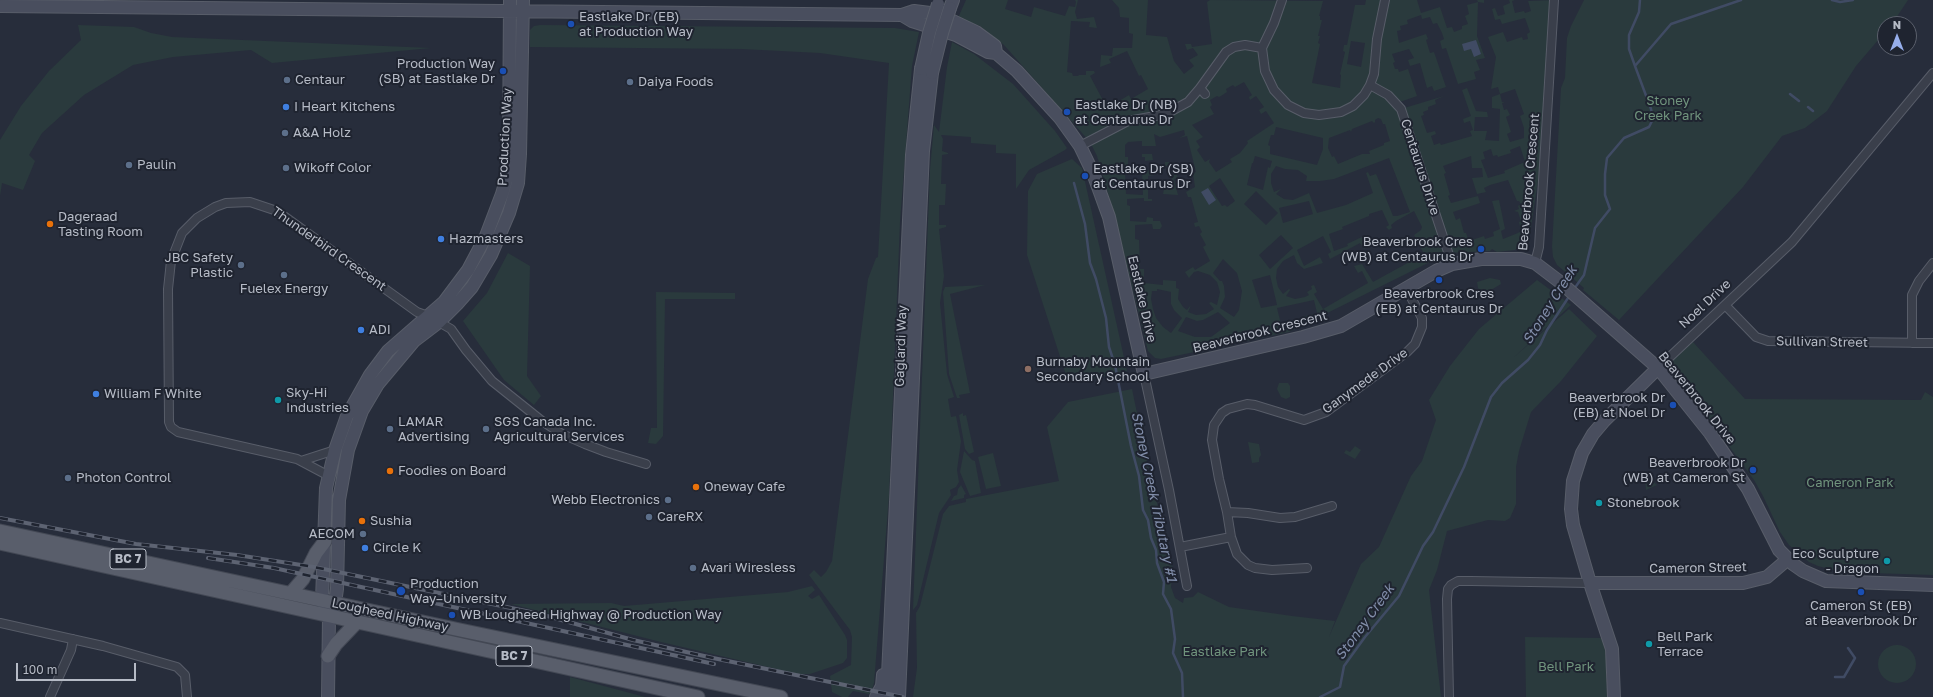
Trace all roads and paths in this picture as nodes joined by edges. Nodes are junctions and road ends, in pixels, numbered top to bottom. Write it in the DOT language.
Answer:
graph roads {
  1 [pos="1282,0"];
  2 [pos="1385,0"];
  3 [pos="1554,0"];
  4 [pos="938,2"];
  5 [pos="951,4"];
  6 [pos="0,6"];
  7 [pos="510,6"];
  8 [pos="523,6"];
  9 [pos="1262,48"];
  10 [pos="927,71"];
  11 [pos="1933,73"];
  12 [pos="1370,85"];
  13 [pos="1080,146"];
  14 [pos="1933,263"];
  15 [pos="1452,264"];
  16 [pos="1535,264"];
  17 [pos="1406,288"];
  18 [pos="1726,305"];
  19 [pos="433,319"];
  20 [pos="1912,343"];
  21 [pos="1933,343"];
  22 [pos="1658,368"];
  23 [pos="1144,374"];
  24 [pos="335,450"];
  25 [pos="301,461"];
  26 [pos="646,464"];
  27 [pos="328,476"];
  28 [pos="341,483"];
  29 [pos="1332,506"];
  30 [pos="1227,512"];
  31 [pos="0,531"];
  32 [pos="1231,537"];
  33 [pos="325,541"];
  34 [pos="0,543"];
  35 [pos="1180,547"];
  36 [pos="1788,559"];
  37 [pos="1307,568"];
  38 [pos="1590,583"];
  39 [pos="1187,586"];
  40 [pos="1933,586"];
  41 [pos="291,593"];
  42 [pos="328,602"];
  43 [pos="329,616"];
  44 [pos="357,622"];
  45 [pos="0,624"];
  46 [pos="890,638"];
  47 [pos="73,639"];
  48 [pos="328,656"];
  49 [pos="50,697"];
  50 [pos="187,697"];
  51 [pos="328,697"];
  52 [pos="698,697"];
  53 [pos="781,697"];
  54 [pos="876,697"];
  55 [pos="887,697"];
  56 [pos="899,697"];
  57 [pos="1449,697"];
  58 [pos="1614,697"];
  1 -- 9 [label="street"];
  2 -- 12 [label="street"];
  3 -- 16 [label="street, Beaverbrook Crescent"];
  4 -- 10 [label="street, Gaglardi Way, bridge"];
  5 -- 10 [label="street, Gaglardi Way, bridge"];
  6 -- 7 [label="street, Eastlake Drive"];
  7 -- 8 [label="street, Eastlake Drive"];
  7 -- 19 [label="street, Production Way"];
  8 -- 13 [label="street, Eastlake Drive"];
  8 -- 19 [label="street, Production Way"];
  9 -- 12 [label="street"];
  9 -- 13 [label="street"];
  10 -- 46 [label="street, Gaglardi Way"];
  10 -- 56 [label="street, Gaglardi Way"];
  11 -- 18 [label="street, Noel Drive"];
  12 -- 15 [label="street, Centaurus Drive"];
  13 -- 23 [label="street, Eastlake Drive"];
  14 -- 20 [label="street"];
  15 -- 16 [label="street, Beaverbrook Crescent"];
  15 -- 17 [label="street, Beaverbrook Crescent"];
  16 -- 22 [label="street, Beaverbrook Drive"];
  17 -- 23 [label="street, Beaverbrook Crescent"];
  17 -- 30 [label="street, Ganymede Drive"];
  18 -- 20 [label="street, Sullivan Street"];
  18 -- 22 [label="street, Noel Drive"];
  19 -- 24 [label="street, Production Way"];
  19 -- 25 [label="street, Thunderbird Crescent"];
  19 -- 26 [label="street"];
  19 -- 28 [label="street, Production Way"];
  20 -- 21 [label="street, Sullivan Street"];
  22 -- 36 [label="street, Beaverbrook Drive"];
  22 -- 38 [label="street, Noel Drive"];
  23 -- 35 [label="street, Eastlake Drive"];
  24 -- 25 [label="street"];
  24 -- 27 [label="street, Production Way"];
  25 -- 27 [label="street, Thunderbird Crescent"];
  27 -- 28 [label="street"];
  27 -- 33 [label="street, Production Way"];
  28 -- 42 [label="street, Production Way"];
  29 -- 30 [label="street"];
  30 -- 32 [label="street, Ganymede Drive"];
  31 -- 41 [label="main road, Lougheed Highway / BC 7"];
  32 -- 35 [label="street"];
  32 -- 37 [label="street, Ganymede Drive"];
  33 -- 41 [label="main road"];
  33 -- 42 [label="street, Production Way"];
  34 -- 43 [label="main road, Lougheed Highway / BC 7"];
  35 -- 39 [label="street, Eastlake Drive"];
  36 -- 38 [label="street, Cameron Street"];
  36 -- 40 [label="street"];
  38 -- 57 [label="street, Cameron Street"];
  38 -- 58 [label="street, Noel Drive"];
  41 -- 42 [label="main road, Lougheed Highway / BC 7"];
  42 -- 43 [label="street"];
  42 -- 53 [label="main road, Lougheed Highway / BC 7"];
  43 -- 44 [label="main road, Lougheed Highway / BC 7"];
  43 -- 48 [label="street"];
  44 -- 48 [label="main road"];
  44 -- 52 [label="main road, Lougheed Highway / BC 7"];
  45 -- 47 [label="street"];
  46 -- 54 [label="street"];
  46 -- 55 [label="street, Gaglardi Way"];
  47 -- 49 [label="street"];
  47 -- 50 [label="street"];
  48 -- 51 [label="street"];
}
